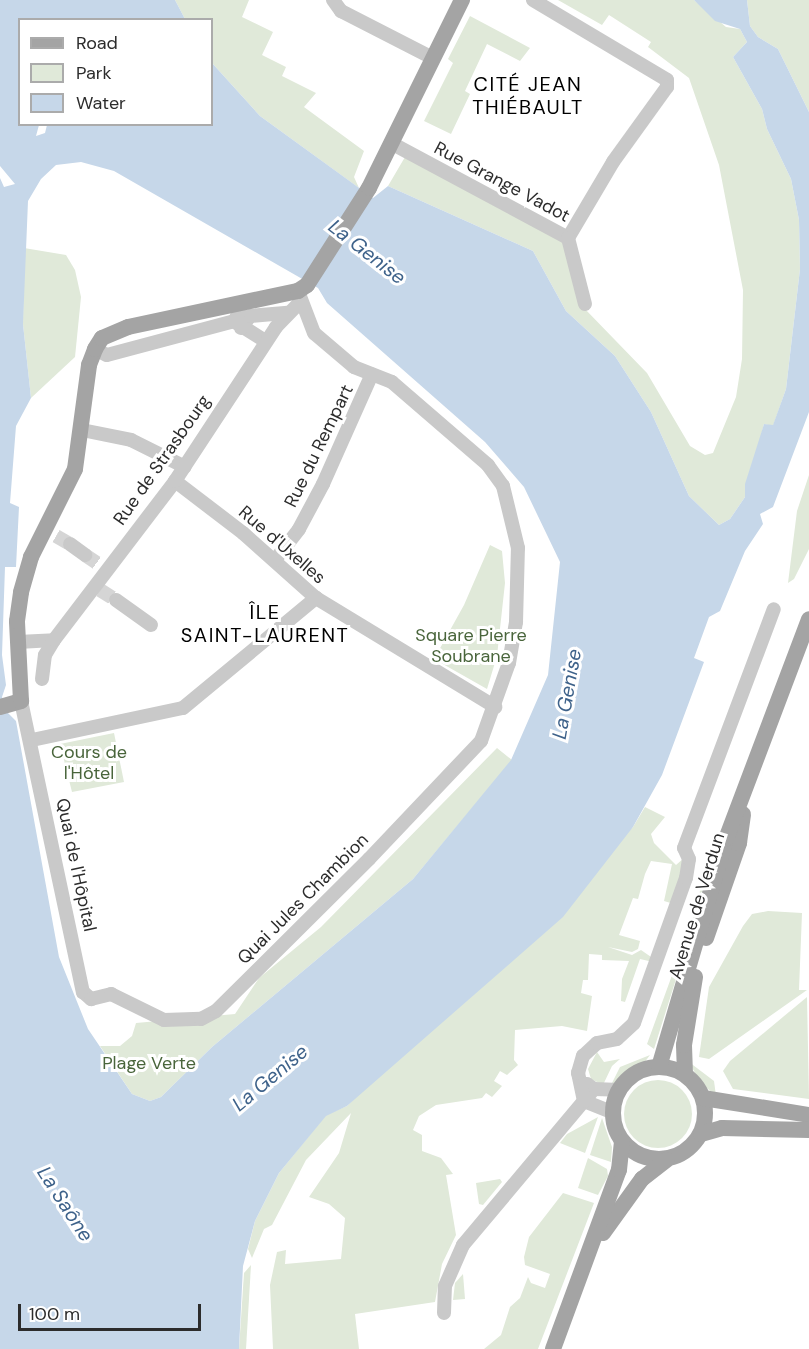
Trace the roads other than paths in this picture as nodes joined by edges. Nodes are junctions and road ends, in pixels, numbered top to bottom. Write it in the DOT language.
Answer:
graph roads {
  1 [pos="333,0"];
  2 [pos="462,0"];
  3 [pos="533,0"];
  4 [pos="433,58"];
  5 [pos="391,143"];
  6 [pos="568,238"];
  7 [pos="302,292"];
  8 [pos="242,303"];
  9 [pos="585,304"];
  10 [pos="288,313"];
  11 [pos="238,325"];
  12 [pos="266,341"];
  13 [pos="94,349"];
  14 [pos="372,374"];
  15 [pos="82,430"];
  16 [pos="185,467"];
  17 [pos="175,481"];
  18 [pos="70,544"];
  19 [pos="85,555"];
  20 [pos="275,560"];
  21 [pos="316,598"];
  22 [pos="116,600"];
  23 [pos="774,609"];
  24 [pos="809,619"];
  25 [pos="151,625"];
  26 [pos="54,640"];
  27 [pos="18,642"];
  28 [pos="42,679"];
  29 [pos="9,704"];
  30 [pos="495,706"];
  31 [pos="32,740"];
  32 [pos="748,786"];
  33 [pos="90,999"];
  34 [pos="659,1067"];
  35 [pos="685,1074"];
  36 [pos="578,1084"];
  37 [pos="594,1089"];
  38 [pos="619,1090"];
  39 [pos="703,1098"];
  40 [pos="584,1101"];
  41 [pos="613,1113"];
  42 [pos="809,1114"];
  43 [pos="809,1130"];
  44 [pos="701,1134"];
  45 [pos="622,1142"];
  46 [pos="666,1160"];
  47 [pos="582,1273"];
  48 [pos="444,1313"];
  49 [pos="553,1349"];
  1 -- 4 [label="street"];
  2 -- 4 [label="main road"];
  3 -- 6 [label="street"];
  4 -- 5 [label="main road"];
  5 -- 6 [label="street, Rue Grange Vadot"];
  5 -- 7 [label="main road"];
  6 -- 9 [label="street, Rue Grange Vadot"];
  7 -- 8 [label="main road"];
  7 -- 10 [label="street, Rue de Strasbourg"];
  7 -- 14 [label="street, Quai Jules Chambion"];
  8 -- 11 [label="street"];
  8 -- 13 [label="main road"];
  10 -- 11 [label="street"];
  10 -- 12 [label="street, Rue de Strasbourg"];
  11 -- 12 [label="street"];
  11 -- 13 [label="street"];
  12 -- 16 [label="street, Rue de Strasbourg"];
  13 -- 15 [label="main road"];
  14 -- 20 [label="street, Rue du Rempart"];
  14 -- 30 [label="street, Quai Jules Chambion"];
  15 -- 16 [label="street"];
  15 -- 27 [label="main road"];
  16 -- 17 [label="street, Rue de Strasbourg"];
  17 -- 20 [label="street, Rue d'Uxelles"];
  17 -- 26 [label="street, Rue de Strasbourg"];
  18 -- 19 [label="street"];
  20 -- 21 [label="street, Rue d'Uxelles"];
  21 -- 30 [label="street, Rue d'Uxelles"];
  21 -- 31 [label="street"];
  22 -- 25 [label="street"];
  23 -- 36 [label="street"];
  24 -- 32 [label="main road, Avenue de Verdun"];
  26 -- 27 [label="street"];
  26 -- 28 [label="street, Rue de Strasbourg"];
  27 -- 29 [label="main road"];
  29 -- 31 [label="street, Quai de l'Hôpital"];
  30 -- 33 [label="street, Quai Jules Chambion"];
  31 -- 33 [label="street, Quai de l'Hôpital"];
  32 -- 34 [label="main road, Avenue de Verdun"];
  32 -- 35 [label="main road, Avenue de Verdun"];
  34 -- 35 [label="main road"];
  34 -- 38 [label="main road"];
  35 -- 39 [label="main road"];
  36 -- 37 [label="street"];
  36 -- 40 [label="street"];
  37 -- 38 [label="street"];
  37 -- 40 [label="street"];
  38 -- 41 [label="main road"];
  39 -- 42 [label="main road"];
  39 -- 44 [label="main road"];
  40 -- 41 [label="street"];
  40 -- 48 [label="street"];
  41 -- 45 [label="main road"];
  43 -- 44 [label="main road"];
  44 -- 46 [label="main road"];
  45 -- 46 [label="main road"];
  45 -- 47 [label="main road"];
  46 -- 47 [label="main road"];
  47 -- 49 [label="main road"];
}
